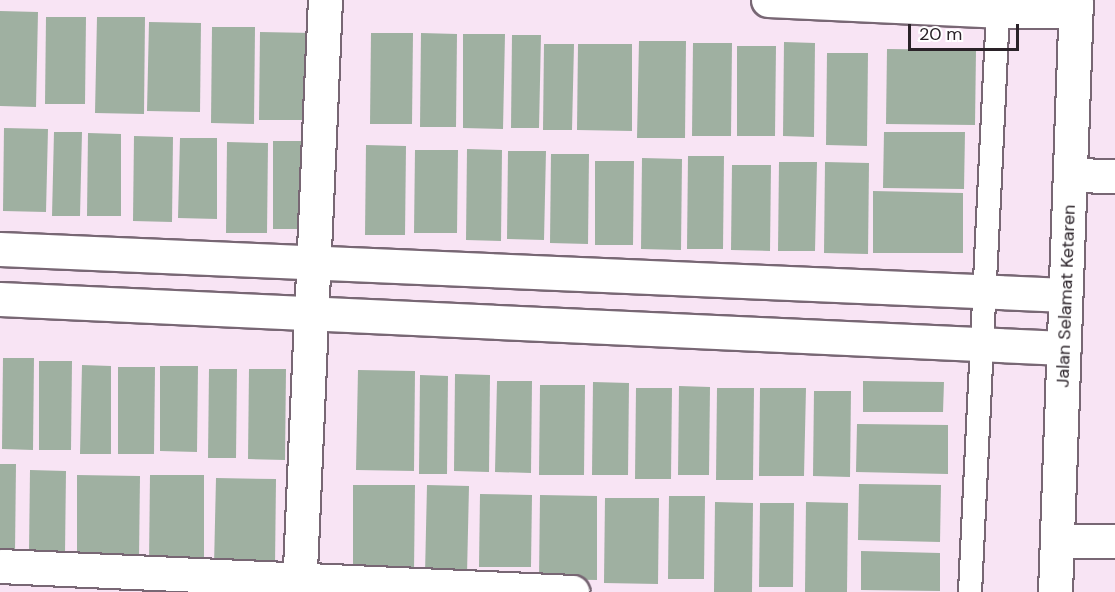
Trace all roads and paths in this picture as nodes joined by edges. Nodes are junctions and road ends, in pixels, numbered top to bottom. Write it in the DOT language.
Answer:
graph roads {
  1 [pos="325,0"];
  2 [pos="768,0"];
  3 [pos="1076,6"];
  4 [pos="999,10"];
  5 [pos="1070,175"];
  6 [pos="1115,176"];
  7 [pos="0,249"];
  8 [pos="314,262"];
  9 [pos="985,292"];
  10 [pos="1065,295"];
  11 [pos="0,299"];
  12 [pos="311,314"];
  13 [pos="982,344"];
  14 [pos="1064,348"];
  15 [pos="1057,541"];
  16 [pos="1115,541"];
  17 [pos="20,575"];
  18 [pos="131,582"];
  19 [pos="300,586"];
  20 [pos="483,590"];
  21 [pos="572,592"];
  22 [pos="970,592"];
  23 [pos="1055,592"];
  1 -- 8 [label="street"];
  2 -- 4 [label="street"];
  3 -- 4 [label="street"];
  3 -- 5 [label="street, Jalan Selamat Ketaren"];
  4 -- 9 [label="lane"];
  5 -- 6 [label="street"];
  5 -- 10 [label="street, Jalan Selamat Ketaren"];
  7 -- 8 [label="street"];
  8 -- 9 [label="street"];
  8 -- 12 [label="street"];
  9 -- 10 [label="street"];
  9 -- 13 [label="lane"];
  10 -- 14 [label="street, Jalan Selamat Ketaren"];
  11 -- 12 [label="street"];
  12 -- 13 [label="street"];
  12 -- 19 [label="street"];
  13 -- 14 [label="street"];
  13 -- 22 [label="lane"];
  14 -- 15 [label="street, Jalan Selamat Ketaren"];
  15 -- 16 [label="street"];
  15 -- 23 [label="street, Jalan Selamat Ketaren"];
  17 -- 18 [label="street"];
  18 -- 19 [label="street"];
  19 -- 20 [label="street"];
  20 -- 21 [label="street"];
}
